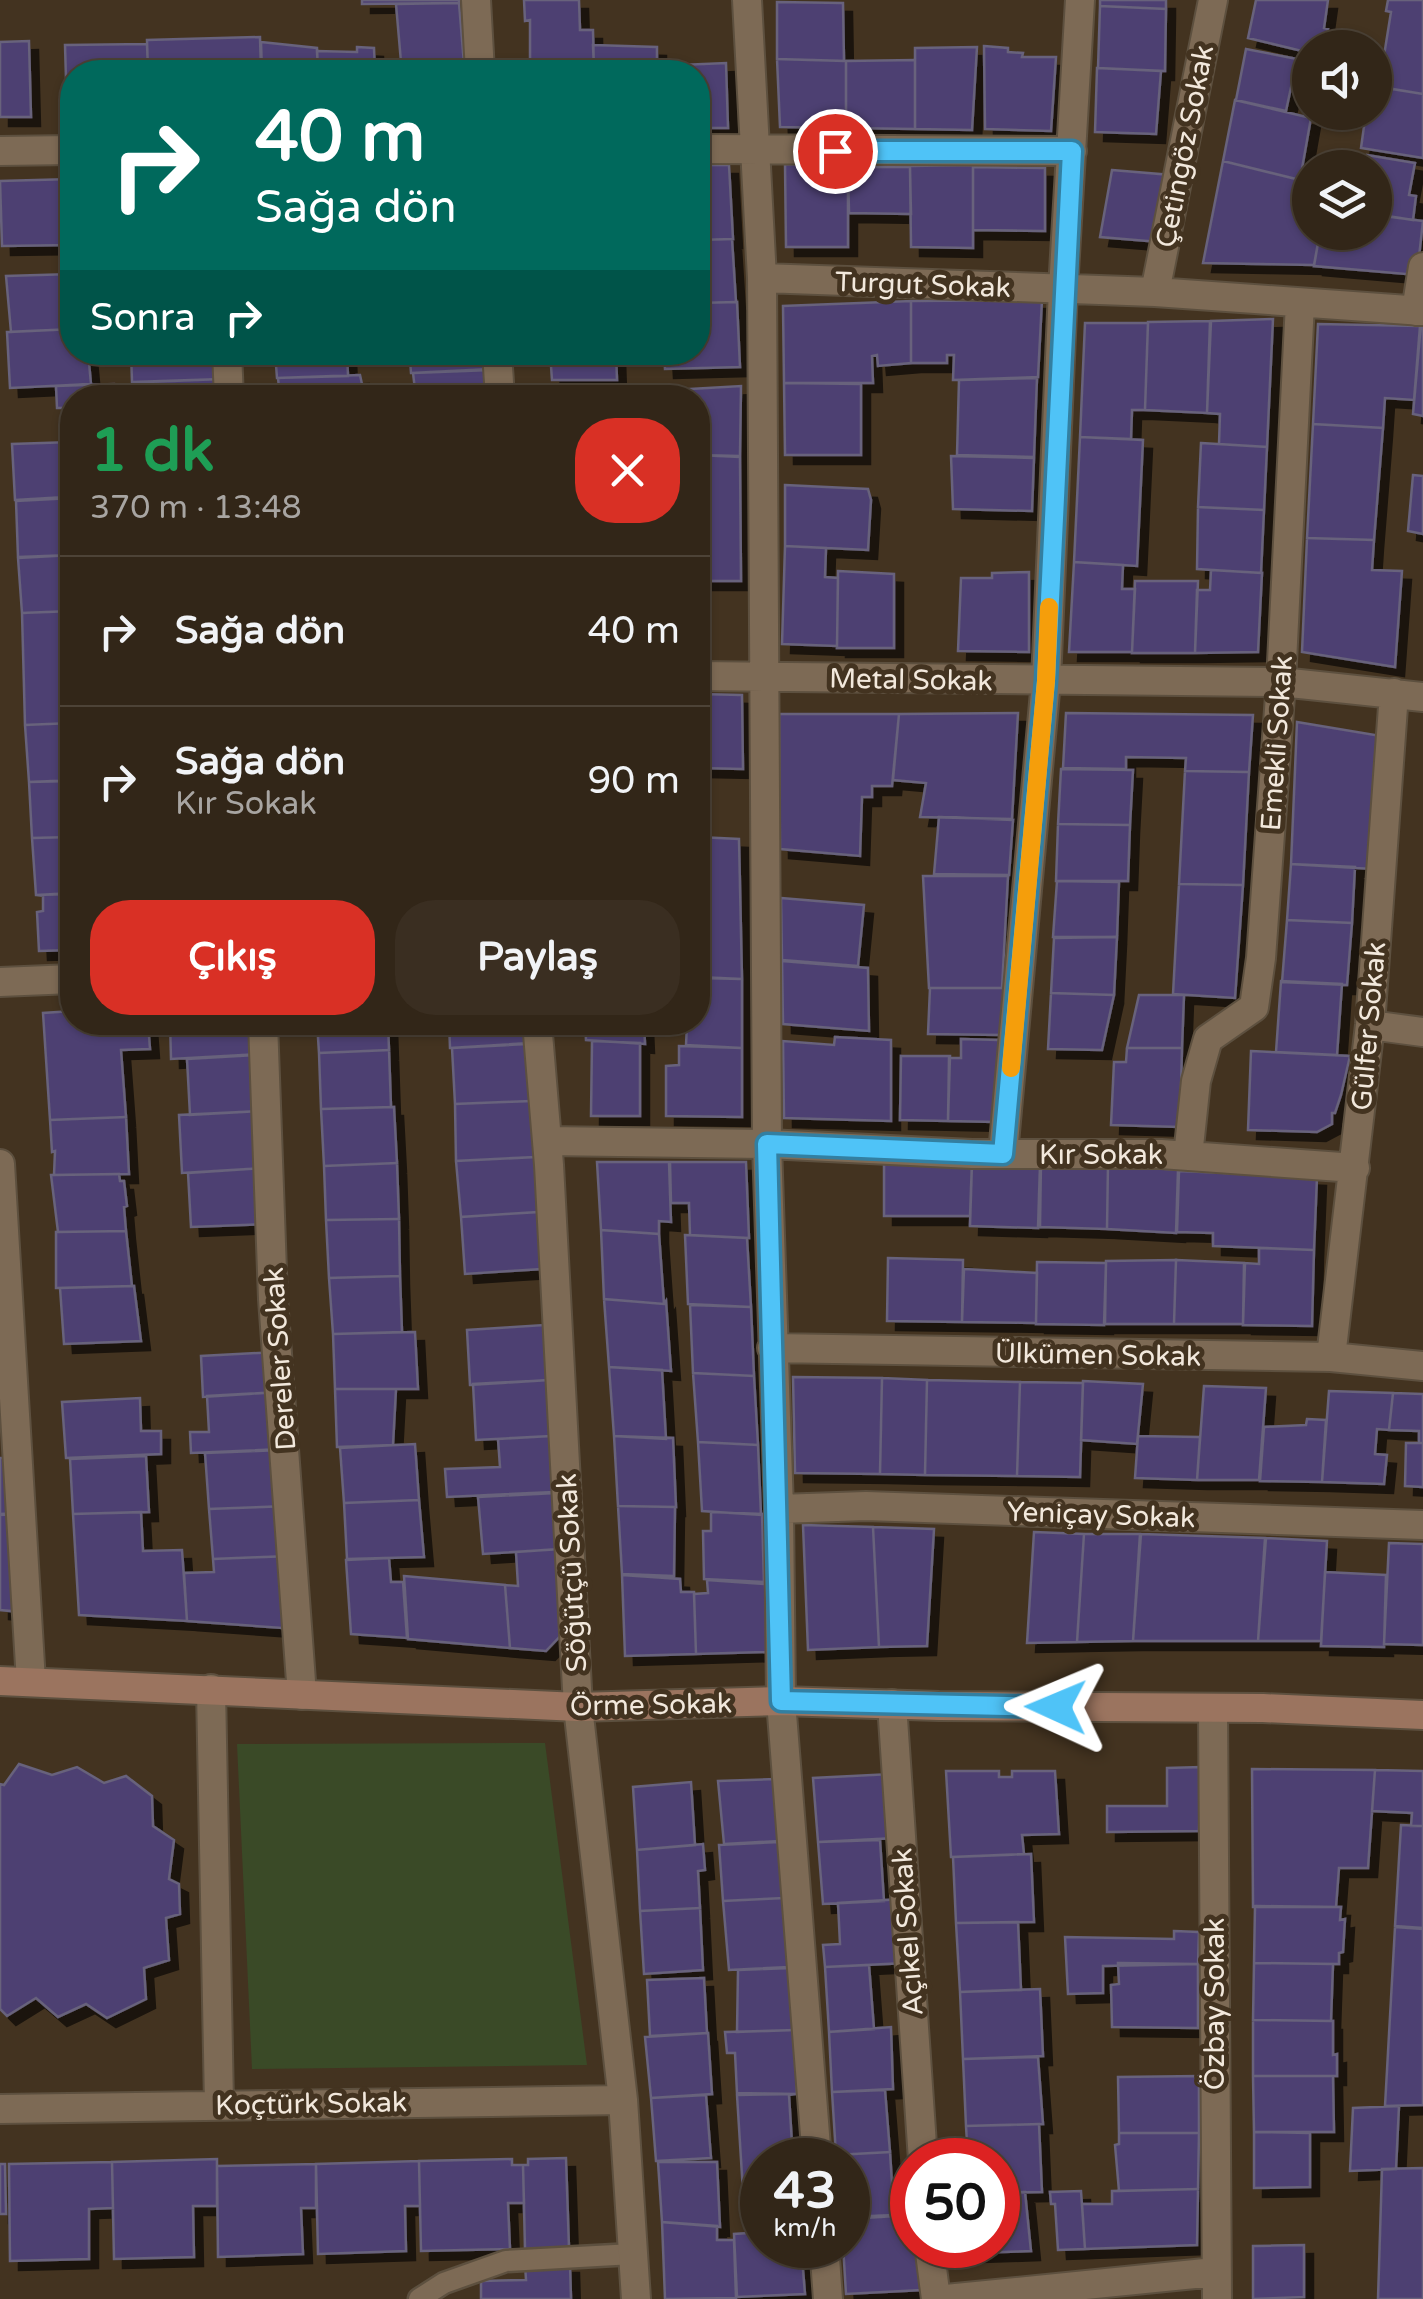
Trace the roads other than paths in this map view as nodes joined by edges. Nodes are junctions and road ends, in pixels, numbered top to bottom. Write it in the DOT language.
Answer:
graph roads {
  1 [pos="476,0"];
  2 [pos="747,0"];
  3 [pos="1080,0"];
  4 [pos="1213,0"];
  5 [pos="479,60"];
  6 [pos="60,150"];
  7 [pos="710,150"];
  8 [pos="756,150"];
  9 [pos="0,151"];
  10 [pos="1072,151"];
  11 [pos="1423,267"];
  12 [pos="762,278"];
  13 [pos="1063,289"];
  14 [pos="1155,292"];
  15 [pos="1300,303"];
  16 [pos="1420,311"];
  17 [pos="710,676"];
  18 [pos="766,676"];
  19 [pos="1046,681"];
  20 [pos="1281,682"];
  21 [pos="1394,693"];
  22 [pos="1423,698"];
  23 [pos="60,980"];
  24 [pos="0,982"];
  25 [pos="1370,1025"];
  26 [pos="1423,1032"];
  27 [pos="263,1035"];
  28 [pos="538,1035"];
  29 [pos="547,1141"];
  30 [pos="767,1144"];
  31 [pos="1003,1154"];
  32 [pos="1188,1156"];
  33 [pos="0,1164"];
  34 [pos="1355,1168"];
  35 [pos="772,1348"];
  36 [pos="1331,1357"];
  37 [pos="1423,1366"];
  38 [pos="779,1509"];
  39 [pos="1423,1525"];
  40 [pos="0,1681"];
  41 [pos="30,1682"];
  42 [pos="211,1690"];
  43 [pos="302,1694"];
  44 [pos="781,1701"];
  45 [pos="892,1704"];
  46 [pos="578,1707"];
  47 [pos="1213,1708"];
  48 [pos="1423,1715"];
  49 [pos="623,2100"];
  50 [pos="219,2104"];
  51 [pos="0,2108"];
  52 [pos="815,2138"];
  53 [pos="922,2138"];
  54 [pos="633,2254"];
  55 [pos="826,2268"];
  56 [pos="932,2268"];
  57 [pos="1216,2286"];
  58 [pos="418,2299"];
  59 [pos="636,2299"];
  60 [pos="828,2299"];
  61 [pos="936,2299"];
  62 [pos="946,2299"];
  1 -- 5 [label="street"];
  2 -- 8 [label="street"];
  3 -- 10 [label="street"];
  4 -- 14 [label="street, Çetingöz Sokak"];
  6 -- 9 [label="street"];
  7 -- 8 [label="street"];
  8 -- 10 [label="street"];
  8 -- 12 [label="street"];
  10 -- 13 [label="street"];
  11 -- 16 [label="street"];
  12 -- 13 [label="street, Turgut Sokak"];
  12 -- 18 [label="street"];
  13 -- 14 [label="street, Turgut Sokak"];
  13 -- 19 [label="street"];
  14 -- 15 [label="street, Turgut Sokak"];
  15 -- 16 [label="street, Turgut Sokak"];
  15 -- 20 [label="street, Emekli Sokak"];
  17 -- 18 [label="street, Metal Sokak"];
  18 -- 19 [label="street, Metal Sokak"];
  18 -- 30 [label="street"];
  19 -- 20 [label="street, Metal Sokak"];
  19 -- 31 [label="street"];
  20 -- 21 [label="street, Metal Sokak"];
  20 -- 32 [label="street, Emekli Sokak"];
  21 -- 22 [label="street, Metal Sokak"];
  21 -- 25 [label="street, Gülfer Sokak"];
  23 -- 24 [label="street"];
  25 -- 26 [label="street"];
  25 -- 34 [label="street, Gülfer Sokak"];
  27 -- 43 [label="street, Dereler Sokak"];
  28 -- 29 [label="street, Söğütçü Sokak"];
  29 -- 30 [label="street, Kır Sokak"];
  29 -- 46 [label="street, Söğütçü Sokak"];
  30 -- 31 [label="street, Kır Sokak"];
  30 -- 35 [label="street"];
  31 -- 32 [label="street, Kır Sokak"];
  32 -- 34 [label="street, Kır Sokak"];
  33 -- 41 [label="street"];
  34 -- 36 [label="street, Gülfer Sokak"];
  35 -- 36 [label="street, Ülkümen Sokak"];
  35 -- 38 [label="street"];
  36 -- 37 [label="street, Ülkümen Sokak"];
  38 -- 39 [label="street, Yeniçay Sokak"];
  38 -- 44 [label="street"];
  40 -- 41 [label="main road, Örme Sokak"];
  41 -- 42 [label="main road, Örme Sokak"];
  42 -- 43 [label="main road, Örme Sokak"];
  42 -- 50 [label="street"];
  43 -- 46 [label="main road, Örme Sokak"];
  44 -- 45 [label="main road, Örme Sokak"];
  44 -- 46 [label="main road, Örme Sokak"];
  44 -- 52 [label="street"];
  45 -- 47 [label="main road, Örme Sokak"];
  45 -- 53 [label="street, Açıkel Sokak"];
  46 -- 49 [label="street, Söğütçü Sokak"];
  47 -- 48 [label="main road, Örme Sokak"];
  47 -- 57 [label="street, Özbay Sokak"];
  49 -- 50 [label="street, Koçtürk Sokak"];
  49 -- 54 [label="street, Söğütçü Sokak"];
  50 -- 51 [label="street, Koçtürk Sokak"];
  54 -- 58 [label="lane"];
  54 -- 59 [label="street, Söğütçü Sokak"];
  55 -- 60 [label="street"];
  56 -- 61 [label="street"];
  57 -- 62 [label="street"];
}
